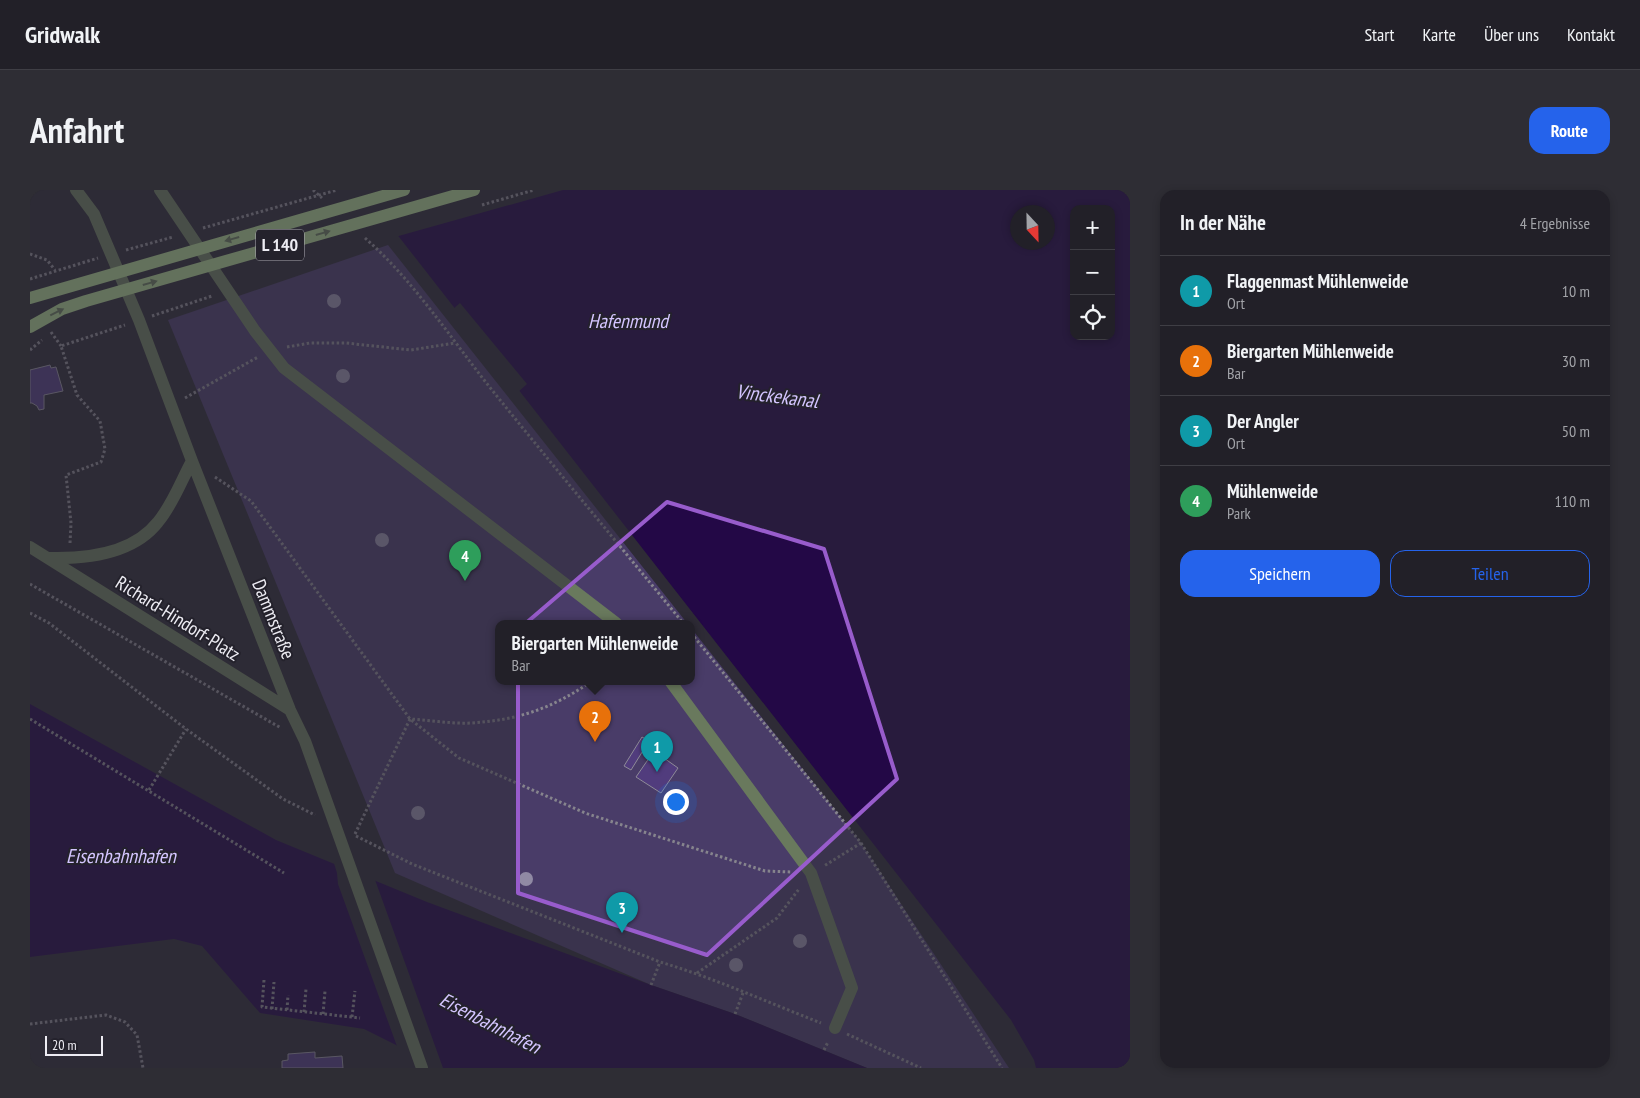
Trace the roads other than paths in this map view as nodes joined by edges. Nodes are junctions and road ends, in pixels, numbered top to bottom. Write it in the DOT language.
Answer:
graph roads {
  1 [pos="76,190"];
  2 [pos="160,190"];
  3 [pos="404,190"];
  4 [pos="474,190"];
  5 [pos="30,298"];
  6 [pos="30,327"];
  7 [pos="192,461"];
  8 [pos="30,547"];
  9 [pos="46,558"];
  10 [pos="612,620"];
  11 [pos="673,685"];
  12 [pos="290,710"];
  13 [pos="836,1028"];
  14 [pos="422,1068"];
  1 -- 7 [label="street, Dammstraße"];
  2 -- 10 [label="street"];
  3 -- 5 [label="main road, L 140, one-way"];
  6 -- 4 [label="main road, L 140, one-way"];
  7 -- 9 [label="street, Richard-Hindorf-Platz"];
  7 -- 12 [label="street, Dammstraße"];
  8 -- 9 [label="street, Richard-Hindorf-Platz"];
  9 -- 12 [label="street, Richard-Hindorf-Platz"];
  11 -- 13 [label="street"];
  12 -- 14 [label="street, Dammstraße"];
}
